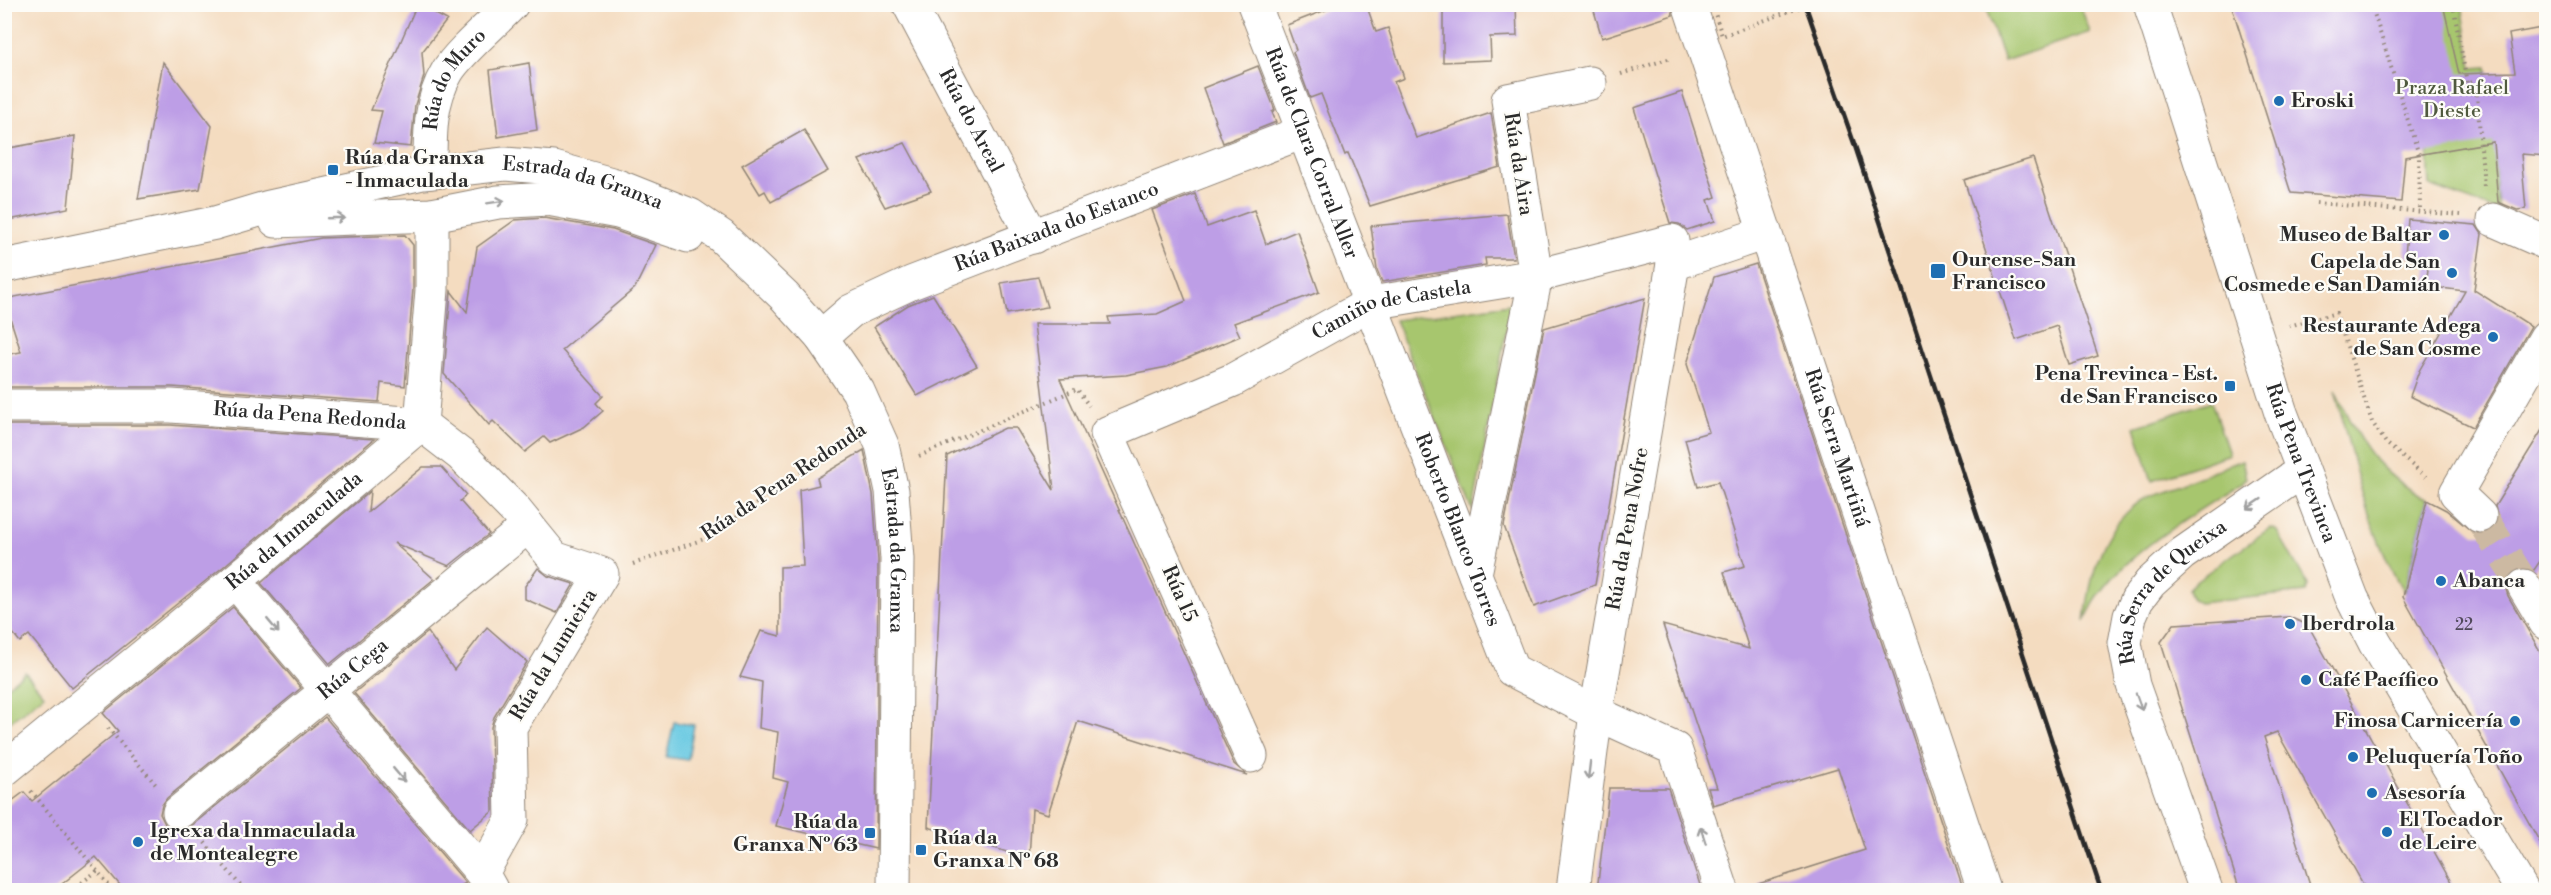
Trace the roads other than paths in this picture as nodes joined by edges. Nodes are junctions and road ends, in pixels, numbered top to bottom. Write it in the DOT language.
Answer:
graph roads {
  1 [pos="512,4"];
  2 [pos="909,4"];
  3 [pos="1254,4"];
  4 [pos="1689,4"];
  5 [pos="2150,4"];
  6 [pos="1590,83"];
  7 [pos="1303,132"];
  8 [pos="430,172"];
  9 [pos="432,214"];
  10 [pos="2490,219"];
  11 [pos="215,223"];
  12 [pos="1765,233"];
  13 [pos="1033,237"];
  14 [pos="2547,243"];
  15 [pos="745,260"];
  16 [pos="1673,264"];
  17 [pos="4,266"];
  18 [pos="1536,276"];
  19 [pos="1371,303"];
  20 [pos="821,337"];
  21 [pos="2547,337"];
  22 [pos="4,406"];
  23 [pos="422,424"];
  24 [pos="1107,433"];
  25 [pos="2302,471"];
  26 [pos="2480,516"];
  27 [pos="528,526"];
  28 [pos="602,574"];
  29 [pos="1475,574"];
  30 [pos="235,581"];
  31 [pos="2524,586"];
  32 [pos="2547,623"];
  33 [pos="328,690"];
  34 [pos="1596,713"];
  35 [pos="1251,756"];
  36 [pos="7,767"];
  37 [pos="179,812"];
  38 [pos="487,882"];
  39 [pos="894,891"];
  40 [pos="1573,891"];
  41 [pos="1722,891"];
  42 [pos="1984,891"];
  43 [pos="2206,891"];
  44 [pos="2522,891"];
  1 -- 8 [label="street, Rúa do Muro"];
  2 -- 13 [label="street, Rúa do Areal"];
  3 -- 7 [label="street, Rúa de Clara Corral Aller"];
  4 -- 12 [label="street, Rúa Serra Martiñá"];
  5 -- 25 [label="street, Rúa Pena Trevinca"];
  6 -- 18 [label="street, Rúa da Aira"];
  7 -- 13 [label="street, Rúa Baixada do Estanco"];
  7 -- 19 [label="street, Rúa de Clara Corral Aller"];
  8 -- 9 [label="street"];
  8 -- 11 [label="street, Estrada da Granxa"];
  8 -- 15 [label="street, Estrada da Granxa"];
  11 -- 9 [label="street, Estrada da Granxa, one-way"];
  9 -- 15 [label="street, Estrada da Granxa, one-way"];
  9 -- 23 [label="street"];
  10 -- 14 [label="street"];
  11 -- 17 [label="street, Estrada da Granxa"];
  12 -- 16 [label="street"];
  12 -- 42 [label="street, Rúa Serra Martiñá"];
  13 -- 20 [label="street, Rúa Baixada do Estanco"];
  15 -- 20 [label="street, Estrada da Granxa"];
  16 -- 18 [label="street, Camiño de Castela"];
  16 -- 34 [label="street, Rúa da Pena Nofre"];
  18 -- 19 [label="street, Camiño de Castela"];
  18 -- 29 [label="street"];
  19 -- 24 [label="street, Camiño de Castela"];
  19 -- 29 [label="street, Roberto Blanco Torres"];
  20 -- 39 [label="street, Estrada da Granxa"];
  21 -- 26 [label="street"];
  22 -- 23 [label="street, Rúa da Pena Redonda"];
  23 -- 27 [label="street, Rúa da Pena Redonda"];
  23 -- 30 [label="street, Rúa da Inmaculada"];
  24 -- 35 [label="street, Rúa 15"];
  25 -- 43 [label="street, Rúa Serra de Queixa, one-way"];
  25 -- 44 [label="street, Rúa Pena Trevinca"];
  27 -- 28 [label="street, Rúa da Pena Redonda"];
  27 -- 33 [label="street, Rúa Cega"];
  28 -- 38 [label="street, Rúa da Lumieira"];
  29 -- 34 [label="street, Roberto Blanco Torres"];
  30 -- 33 [label="street, one-way"];
  30 -- 36 [label="street, Rúa da Inmaculada"];
  31 -- 32 [label="street"];
  33 -- 37 [label="street, Rúa Cega"];
  33 -- 38 [label="street, one-way"];
  34 -- 40 [label="street, Rúa da Pena Nofre, one-way"];
  41 -- 34 [label="street, Roberto Blanco Torres, one-way"];
}
